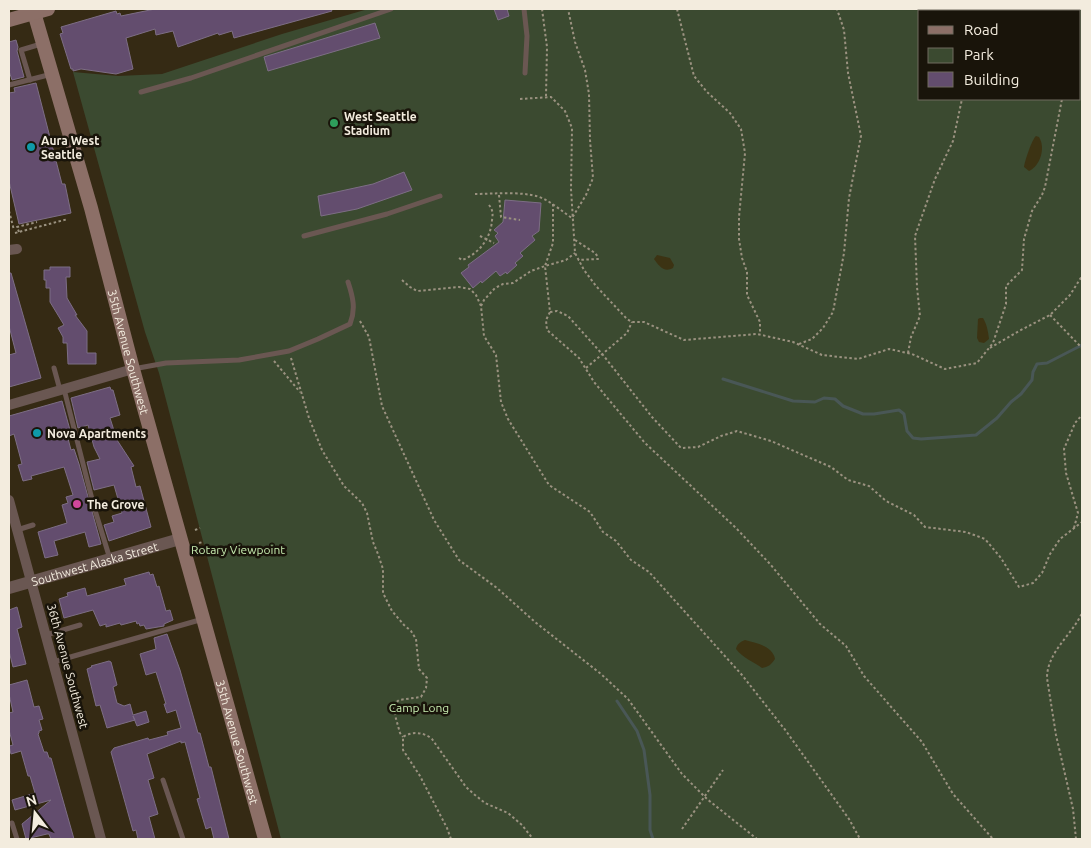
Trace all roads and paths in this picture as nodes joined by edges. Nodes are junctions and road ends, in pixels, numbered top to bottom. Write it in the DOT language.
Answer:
graph roads {
  1 [pos="391,9"];
  2 [pos="524,9"];
  3 [pos="542,9"];
  4 [pos="568,9"];
  5 [pos="676,9"];
  6 [pos="837,9"];
  7 [pos="38,10"];
  8 [pos="9,20"];
  9 [pos="43,44"];
  10 [pos="525,73"];
  11 [pos="52,74"];
  12 [pos="30,80"];
  13 [pos="9,85"];
  14 [pos="141,92"];
  15 [pos="546,96"];
  16 [pos="520,99"];
  17 [pos="962,100"];
  18 [pos="1062,100"];
  19 [pos="475,194"];
  20 [pos="499,194"];
  21 [pos="440,196"];
  22 [pos="552,204"];
  23 [pos="489,205"];
  24 [pos="9,211"];
  25 [pos="572,218"];
  26 [pos="68,219"];
  27 [pos="520,220"];
  28 [pos="37,222"];
  29 [pos="19,232"];
  30 [pos="304,236"];
  31 [pos="480,236"];
  32 [pos="487,240"];
  33 [pos="575,240"];
  34 [pos="494,243"];
  35 [pos="575,253"];
  36 [pos="459,258"];
  37 [pos="578,260"];
  38 [pos="545,266"];
  39 [pos="1082,276"];
  40 [pos="402,280"];
  41 [pos="348,282"];
  42 [pos="481,306"];
  43 [pos="550,312"];
  44 [pos="1050,315"];
  45 [pos="358,317"];
  46 [pos="632,322"];
  47 [pos="760,334"];
  48 [pos="799,344"];
  49 [pos="1082,348"];
  50 [pos="988,349"];
  51 [pos="908,353"];
  52 [pos="602,355"];
  53 [pos="292,359"];
  54 [pos="274,361"];
  55 [pos="54,368"];
  56 [pos="586,368"];
  57 [pos="133,369"];
  58 [pos="62,389"];
  59 [pos="302,393"];
  60 [pos="9,404"];
  61 [pos="1082,415"];
  62 [pos="9,500"];
  63 [pos="1082,522"];
  64 [pos="33,525"];
  65 [pos="200,528"];
  66 [pos="1074,528"];
  67 [pos="17,530"];
  68 [pos="195,530"];
  69 [pos="180,539"];
  70 [pos="203,542"];
  71 [pos="199,543"];
  72 [pos="110,559"];
  73 [pos="32,581"];
  74 [pos="9,588"];
  75 [pos="1082,612"];
  76 [pos="203,619"];
  77 [pos="80,625"];
  78 [pos="46,636"];
  79 [pos="53,662"];
  80 [pos="403,737"];
  81 [pos="723,770"];
  82 [pos="164,780"];
  83 [pos="704,797"];
  84 [pos="12,823"];
  85 [pos="682,829"];
  86 [pos="17,839"];
  87 [pos="101,839"];
  88 [pos="183,839"];
  89 [pos="265,839"];
  90 [pos="451,839"];
  91 [pos="533,839"];
  92 [pos="757,839"];
  93 [pos="860,839"];
  94 [pos="993,839"];
  95 [pos="1076,839"];
  1 -- 14 [label="lane"];
  2 -- 10 [label="lane"];
  3 -- 15 [label="path"];
  4 -- 25 [label="path"];
  5 -- 47 [label="path"];
  6 -- 48 [label="path"];
  7 -- 8 [label="main road"];
  7 -- 9 [label="main road, 35th Avenue Southwest"];
  9 -- 11 [label="main road, 35th Avenue Southwest"];
  9 -- 12 [label="lane"];
  11 -- 12 [label="lane"];
  11 -- 57 [label="main road, 35th Avenue Southwest"];
  12 -- 13 [label="lane"];
  15 -- 16 [label="path"];
  15 -- 25 [label="path"];
  17 -- 51 [label="path"];
  18 -- 50 [label="path"];
  19 -- 20 [label="path"];
  20 -- 22 [label="path"];
  20 -- 27 [label="path"];
  21 -- 30 [label="lane"];
  22 -- 25 [label="path"];
  22 -- 38 [label="path"];
  23 -- 32 [label="path"];
  24 -- 29 [label="path"];
  25 -- 33 [label="path"];
  26 -- 29 [label="path"];
  28 -- 29 [label="path"];
  31 -- 32 [label="path"];
  32 -- 34 [label="path"];
  32 -- 36 [label="path"];
  33 -- 35 [label="path"];
  33 -- 37 [label="path"];
  35 -- 37 [label="path"];
  35 -- 38 [label="path"];
  37 -- 46 [label="path"];
  38 -- 42 [label="path"];
  38 -- 43 [label="path"];
  39 -- 44 [label="path"];
  40 -- 42 [label="path"];
  41 -- 57 [label="lane"];
  42 -- 93 [label="path"];
  43 -- 52 [label="path"];
  43 -- 56 [label="path"];
  44 -- 49 [label="path"];
  44 -- 50 [label="path"];
  45 -- 83 [label="path"];
  46 -- 47 [label="path"];
  46 -- 52 [label="path"];
  47 -- 48 [label="path"];
  48 -- 51 [label="path"];
  50 -- 51 [label="path"];
  52 -- 56 [label="path"];
  52 -- 66 [label="path"];
  53 -- 59 [label="path"];
  54 -- 59 [label="path"];
  55 -- 58 [label="lane"];
  56 -- 94 [label="path"];
  57 -- 58 [label="street"];
  57 -- 69 [label="main road, 35th Avenue Southwest"];
  58 -- 60 [label="street"];
  58 -- 72 [label="lane"];
  59 -- 80 [label="path"];
  61 -- 66 [label="path"];
  62 -- 67 [label="street, 36th Avenue Southwest"];
  63 -- 66 [label="path"];
  64 -- 67 [label="lane"];
  65 -- 68 [label="path"];
  67 -- 73 [label="street, 36th Avenue Southwest"];
  69 -- 72 [label="street, Southwest Alaska Street"];
  69 -- 76 [label="main road, 35th Avenue Southwest"];
  70 -- 71 [label="path"];
  72 -- 73 [label="street, Southwest Alaska Street"];
  73 -- 74 [label="street, Southwest Alaska Street"];
  73 -- 78 [label="street, 36th Avenue Southwest"];
  75 -- 95 [label="path"];
  76 -- 79 [label="lane"];
  76 -- 89 [label="main road, 35th Avenue Southwest"];
  77 -- 78 [label="lane"];
  78 -- 79 [label="street, 36th Avenue Southwest"];
  79 -- 87 [label="street, 36th Avenue Southwest"];
  80 -- 90 [label="path"];
  80 -- 91 [label="path"];
  81 -- 83 [label="path"];
  82 -- 88 [label="lane"];
  83 -- 85 [label="path"];
  83 -- 92 [label="path"];
  84 -- 86 [label="lane"];
}
